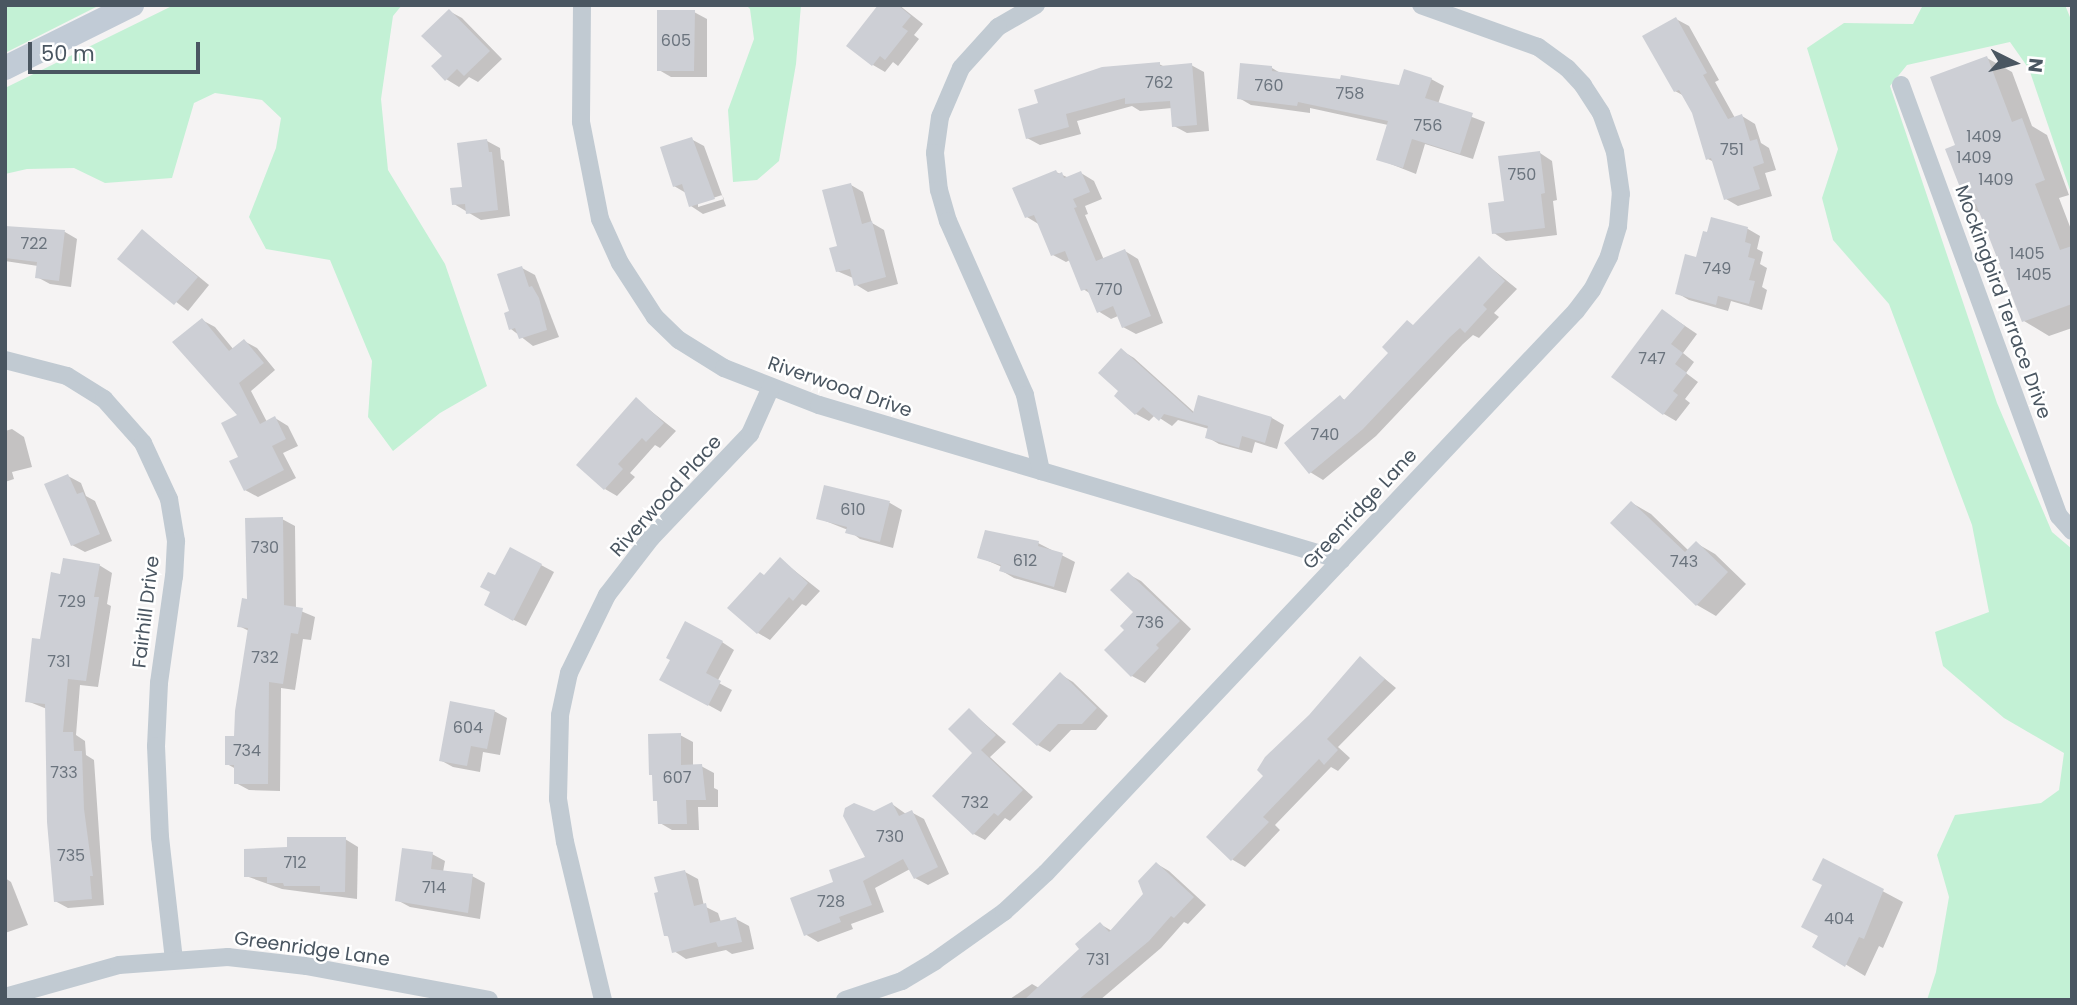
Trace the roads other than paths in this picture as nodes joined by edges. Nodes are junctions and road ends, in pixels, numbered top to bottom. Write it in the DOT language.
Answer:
graph roads {
  1 [pos="132,5"];
  2 [pos="582,5"];
  3 [pos="1036,5"];
  4 [pos="1421,5"];
  5 [pos="5,68"];
  6 [pos="1901,85"];
  7 [pos="5,360"];
  8 [pos="771,387"];
  9 [pos="1041,471"];
  10 [pos="2072,531"];
  11 [pos="1341,560"];
  12 [pos="174,959"];
  13 [pos="5,997"];
  14 [pos="489,1000"];
  15 [pos="603,1000"];
  16 [pos="845,1000"];
  1 -- 5 [label="main road"];
  2 -- 8 [label="street, Riverwood Drive"];
  3 -- 9 [label="street"];
  4 -- 11 [label="street, Greenridge Lane"];
  6 -- 10 [label="street, Mockingbird Terrace Drive"];
  7 -- 12 [label="street, Fairhill Drive"];
  8 -- 9 [label="street, Riverwood Drive"];
  8 -- 15 [label="street, Riverwood Place"];
  9 -- 11 [label="street, Riverwood Drive"];
  11 -- 16 [label="street, Greenridge Lane"];
  12 -- 13 [label="street, Greenridge Lane"];
  12 -- 14 [label="street, Greenridge Lane"];
}
